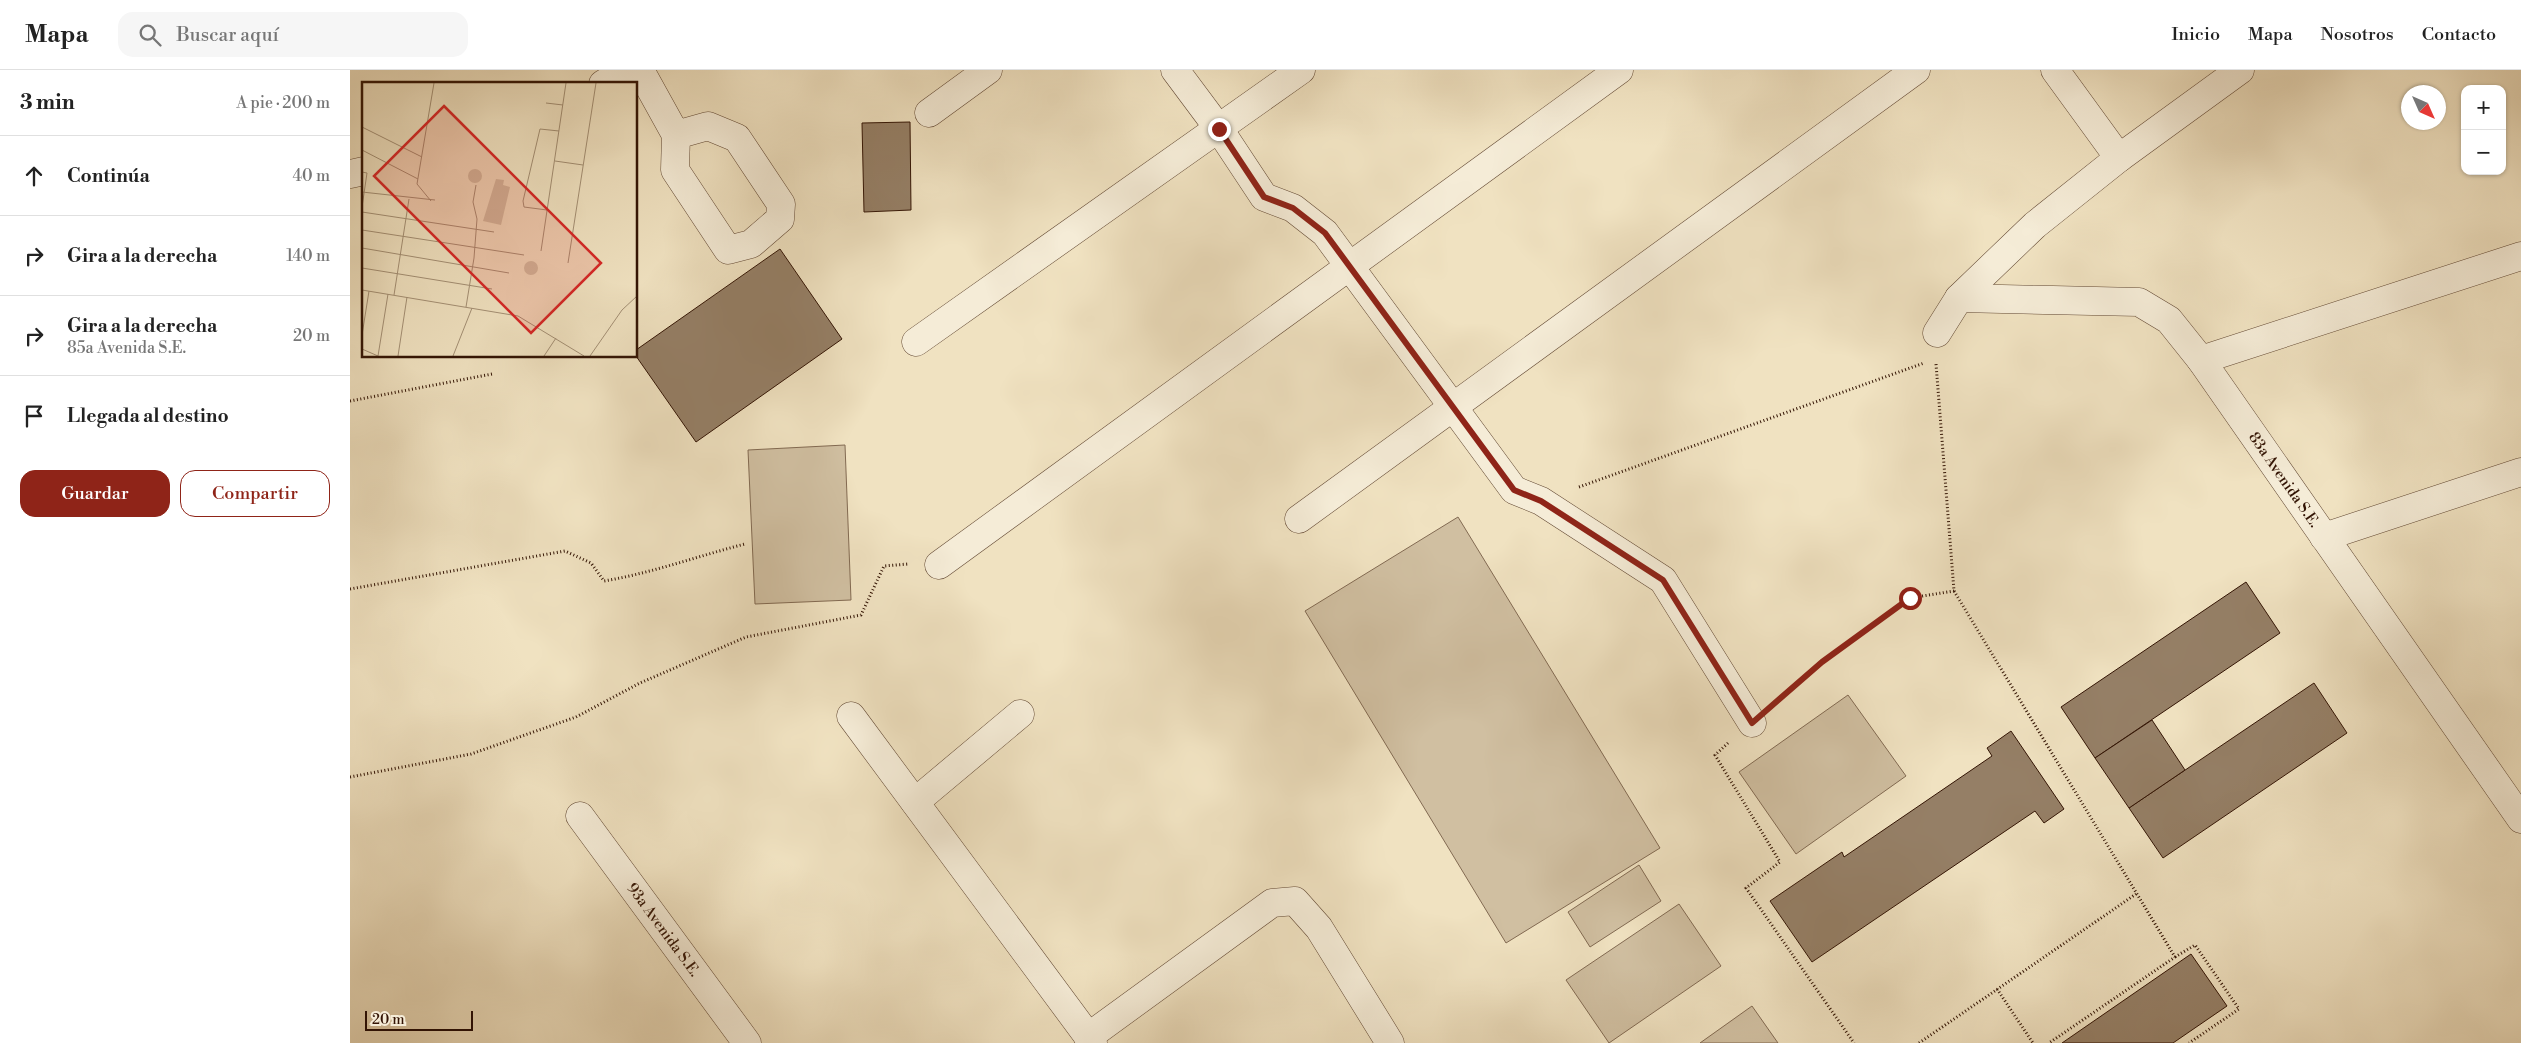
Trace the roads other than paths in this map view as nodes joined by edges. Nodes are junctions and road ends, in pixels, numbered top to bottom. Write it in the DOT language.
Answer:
graph roads {
  1 [pos="627,70"];
  2 [pos="640,70"];
  3 [pos="988,70"];
  4 [pos="1175,70"];
  5 [pos="1301,70"];
  6 [pos="1619,70"];
  7 [pos="1916,70"];
  8 [pos="2055,70"];
  9 [pos="2240,70"];
  10 [pos="606,82"];
  11 [pos="929,113"];
  12 [pos="1219,129"];
  13 [pos="676,135"];
  14 [pos="2119,158"];
  15 [pos="2521,256"];
  16 [pos="1350,265"];
  17 [pos="1959,298"];
  18 [pos="916,342"];
  19 [pos="1936,346"];
  20 [pos="2201,360"];
  21 [pos="1454,406"];
  22 [pos="2521,472"];
  23 [pos="1299,519"];
  24 [pos="2324,537"];
  25 [pos="939,565"];
  26 [pos="1020,714"];
  27 [pos="851,716"];
  28 [pos="1752,723"];
  29 [pos="915,802"];
  30 [pos="580,816"];
  31 [pos="2521,819"];
  32 [pos="1090,1040"];
  33 [pos="747,1043"];
  34 [pos="1390,1043"];
  1 -- 10 [label="street"];
  2 -- 13 [label="street"];
  3 -- 11 [label="street"];
  4 -- 12 [label="street"];
  5 -- 12 [label="street"];
  6 -- 16 [label="street"];
  7 -- 21 [label="street"];
  8 -- 14 [label="street"];
  9 -- 14 [label="street"];
  12 -- 16 [label="street"];
  12 -- 18 [label="street"];
  13 -- 13 [label="street"];
  14 -- 17 [label="street"];
  15 -- 20 [label="street"];
  16 -- 21 [label="street"];
  16 -- 25 [label="street"];
  17 -- 19 [label="street"];
  17 -- 20 [label="street, 83a Avenida S.E."];
  20 -- 24 [label="street, 83a Avenida S.E."];
  21 -- 23 [label="street"];
  21 -- 28 [label="street"];
  22 -- 24 [label="street"];
  24 -- 31 [label="street, 83a Avenida S.E."];
  26 -- 29 [label="street"];
  27 -- 29 [label="street"];
  29 -- 32 [label="street"];
  30 -- 33 [label="street, 93a Avenida S.E."];
  32 -- 34 [label="street"];
}
